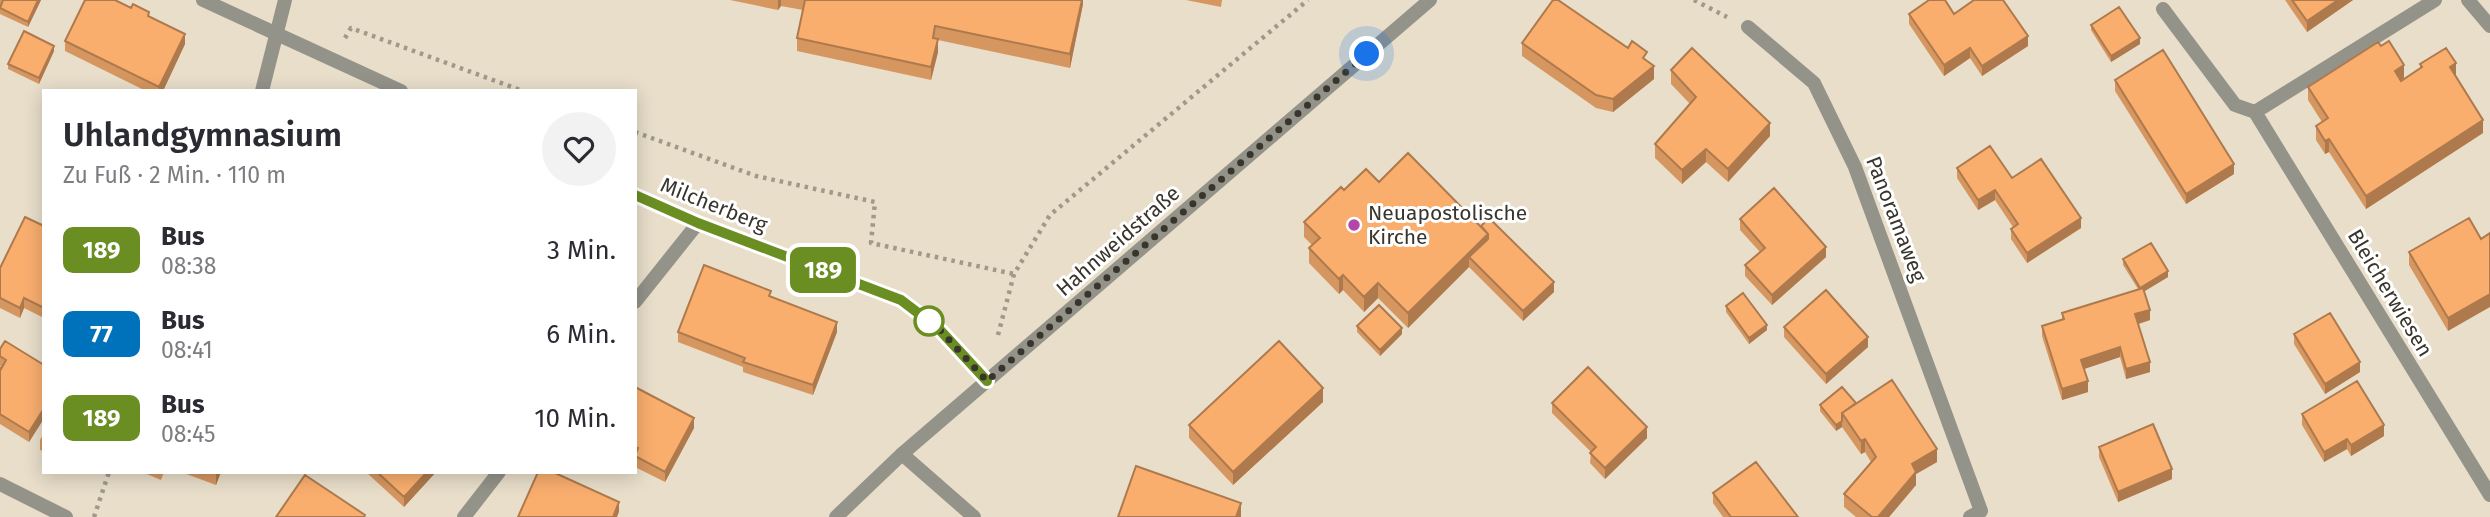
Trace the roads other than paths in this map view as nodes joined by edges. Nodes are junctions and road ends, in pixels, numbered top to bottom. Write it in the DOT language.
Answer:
graph roads {
  1 [pos="203,0"];
  2 [pos="285,0"];
  3 [pos="1430,0"];
  4 [pos="2435,0"];
  5 [pos="2468,0"];
  6 [pos="2163,9"];
  7 [pos="2490,26"];
  8 [pos="1748,27"];
  9 [pos="278,37"];
  10 [pos="263,89"];
  11 [pos="396,89"];
  12 [pos="2255,112"];
  13 [pos="637,196"];
  14 [pos="698,223"];
  15 [pos="637,299"];
  16 [pos="987,381"];
  17 [pos="902,454"];
  18 [pos="497,474"];
  19 [pos="0,484"];
  20 [pos="2490,495"];
  21 [pos="1975,514"];
  22 [pos="66,517"];
  23 [pos="464,517"];
  24 [pos="836,517"];
  25 [pos="974,517"];
  1 -- 9 [label="street"];
  2 -- 9 [label="street"];
  3 -- 16 [label="street, Hahnweidstraße"];
  4 -- 12 [label="street"];
  5 -- 7 [label="street"];
  6 -- 12 [label="street, Bleicherwiesen"];
  8 -- 21 [label="street, Panoramaweg"];
  9 -- 10 [label="street"];
  9 -- 11 [label="street"];
  12 -- 20 [label="street, Bleicherwiesen"];
  13 -- 14 [label="street, Milcherberg"];
  14 -- 15 [label="street"];
  14 -- 16 [label="street, Milcherberg"];
  16 -- 17 [label="street, Hahnweidstraße"];
  17 -- 24 [label="street, Hahnweidstraße"];
  17 -- 25 [label="street"];
  18 -- 23 [label="street"];
  19 -- 22 [label="street"];
}
